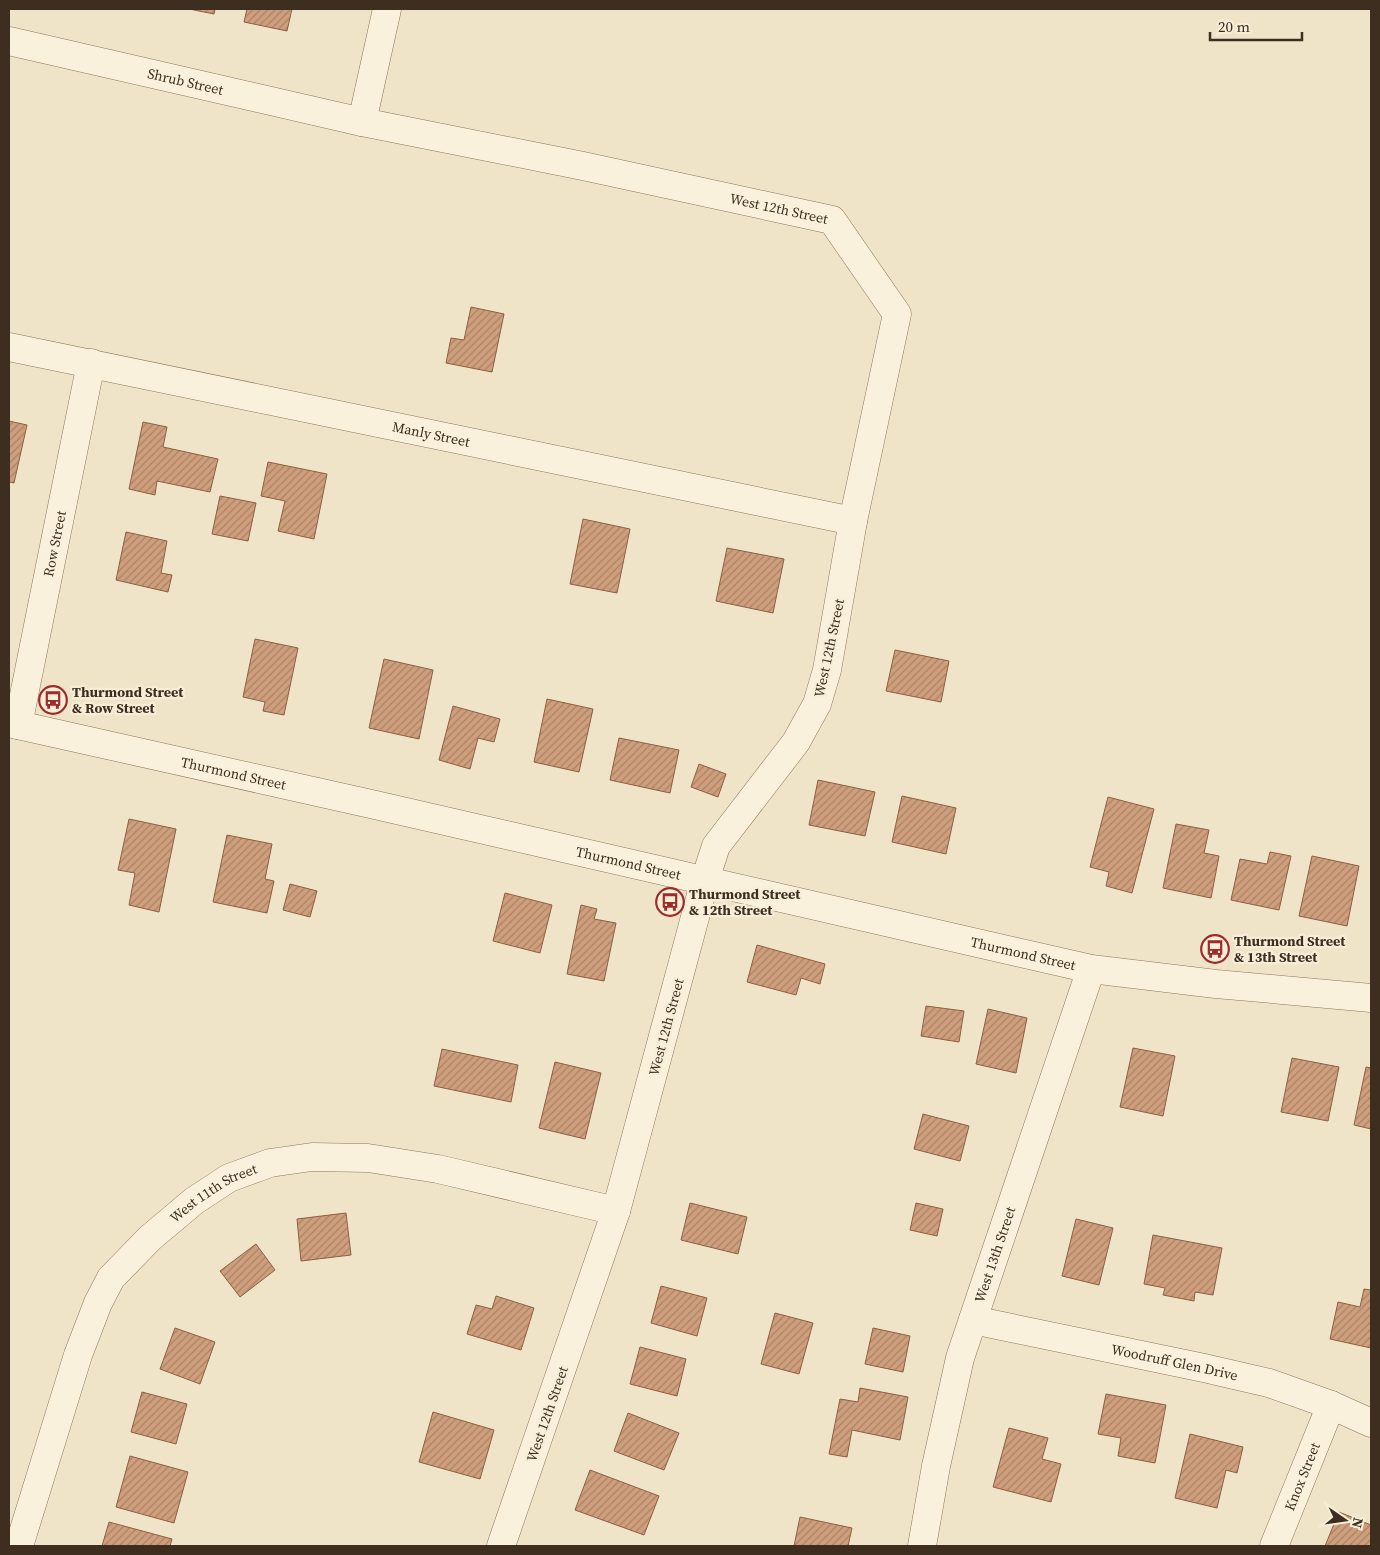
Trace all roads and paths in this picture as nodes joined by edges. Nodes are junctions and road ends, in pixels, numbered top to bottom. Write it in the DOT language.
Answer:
graph roads {
  1 [pos="386,9"];
  2 [pos="9,41"];
  3 [pos="362,122"];
  4 [pos="9,347"];
  5 [pos="91,363"];
  6 [pos="853,521"];
  7 [pos="13,724"];
  8 [pos="704,880"];
  9 [pos="1091,969"];
  10 [pos="1371,998"];
  11 [pos="616,1212"];
  12 [pos="973,1320"];
  13 [pos="1330,1405"];
  14 [pos="1371,1423"];
  15 [pos="19,1546"];
  16 [pos="501,1546"];
  17 [pos="922,1546"];
  18 [pos="1274,1546"];
  1 -- 3 [label="street"];
  2 -- 3 [label="street, Shrub Street"];
  3 -- 6 [label="street, West 12th Street"];
  4 -- 5 [label="street, Manly Street"];
  5 -- 6 [label="street, Manly Street"];
  5 -- 7 [label="street, Row Street"];
  6 -- 8 [label="street, West 12th Street"];
  7 -- 8 [label="street, Thurmond Street"];
  8 -- 9 [label="street, Thurmond Street"];
  8 -- 11 [label="street, West 12th Street"];
  9 -- 10 [label="street, Thurmond Street"];
  9 -- 12 [label="street, West 13th Street"];
  11 -- 15 [label="street, West 11th Street"];
  11 -- 16 [label="street, West 12th Street"];
  12 -- 13 [label="street, Woodruff Glen Drive"];
  12 -- 17 [label="street, West 13th Street"];
  13 -- 14 [label="street, Woodruff Glen Drive"];
  13 -- 18 [label="street, Knox Street"];
}
